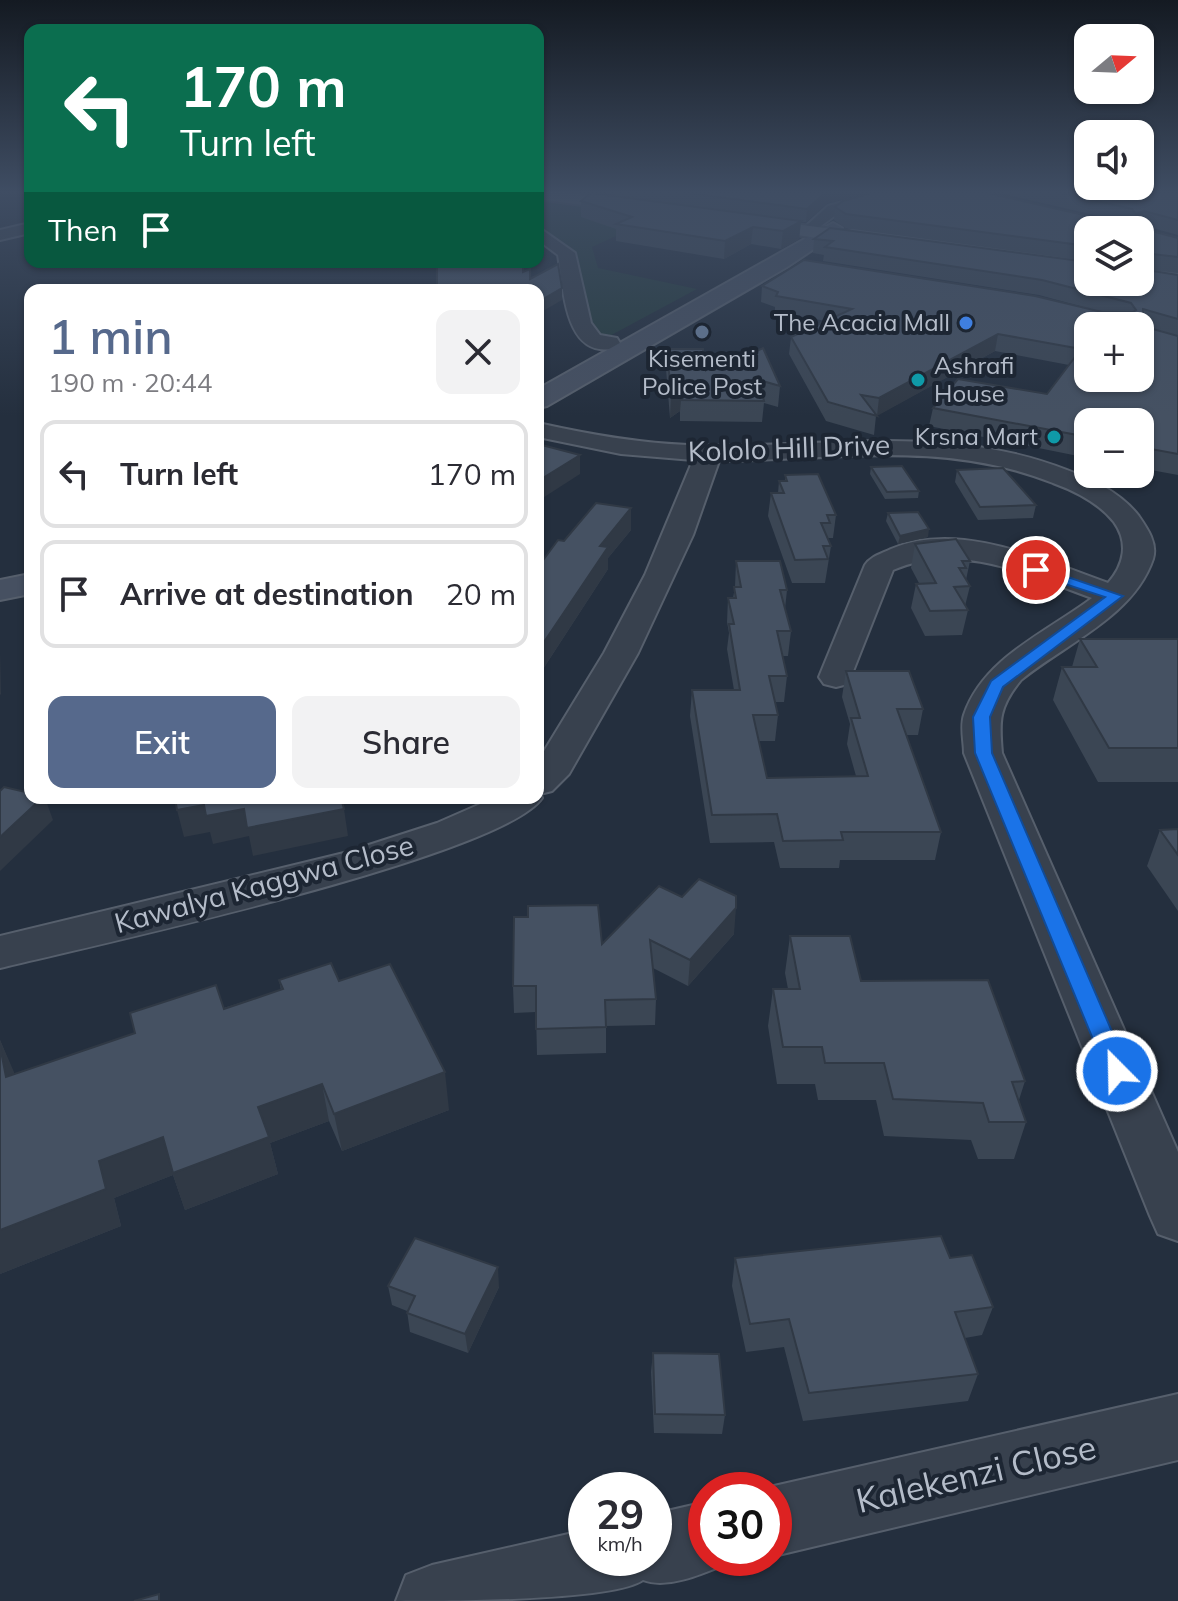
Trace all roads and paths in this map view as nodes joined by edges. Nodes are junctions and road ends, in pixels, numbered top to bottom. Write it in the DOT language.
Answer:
graph roads {
  1 [pos="569,267"];
  2 [pos="763,267"];
  3 [pos="764,267"];
  4 [pos="802,267"];
  5 [pos="810,268"];
  6 [pos="1154,271"];
  7 [pos="1178,274"];
  8 [pos="1154,279"];
  9 [pos="1178,282"];
  10 [pos="609,343"];
  11 [pos="544,380"];
  12 [pos="544,396"];
  13 [pos="544,431"];
  14 [pos="708,453"];
  15 [pos="24,585"];
  16 [pos="0,590"];
  17 [pos="1115,596"];
  18 [pos="24,601"];
  19 [pos="0,606"];
  20 [pos="836,677"];
  21 [pos="544,777"];
  22 [pos="515,804"];
  23 [pos="0,952"];
  24 [pos="1178,1216"];
  25 [pos="1178,1427"];
  26 [pos="792,1517"];
  27 [pos="568,1569"];
  28 [pos="432,1601"];
  1 -- 10 [label="street"];
  2 -- 10 [label="main road"];
  3 -- 12 [label="main road"];
  4 -- 5 [label="street"];
  6 -- 7 [label="main road"];
  8 -- 9 [label="main road"];
  10 -- 11 [label="main road"];
  13 -- 14 [label="street, Kololo Hill Drive"];
  14 -- 17 [label="street, Kololo Hill Drive"];
  14 -- 21 [label="street"];
  15 -- 16 [label="main road"];
  17 -- 20 [label="street"];
  17 -- 24 [label="street, Kololo Hill Drive"];
  18 -- 19 [label="main road"];
  22 -- 23 [label="street, Kawalya Kaggwa Close"];
  25 -- 26 [label="street, Kalekenzi Close"];
  27 -- 28 [label="street"];
}
